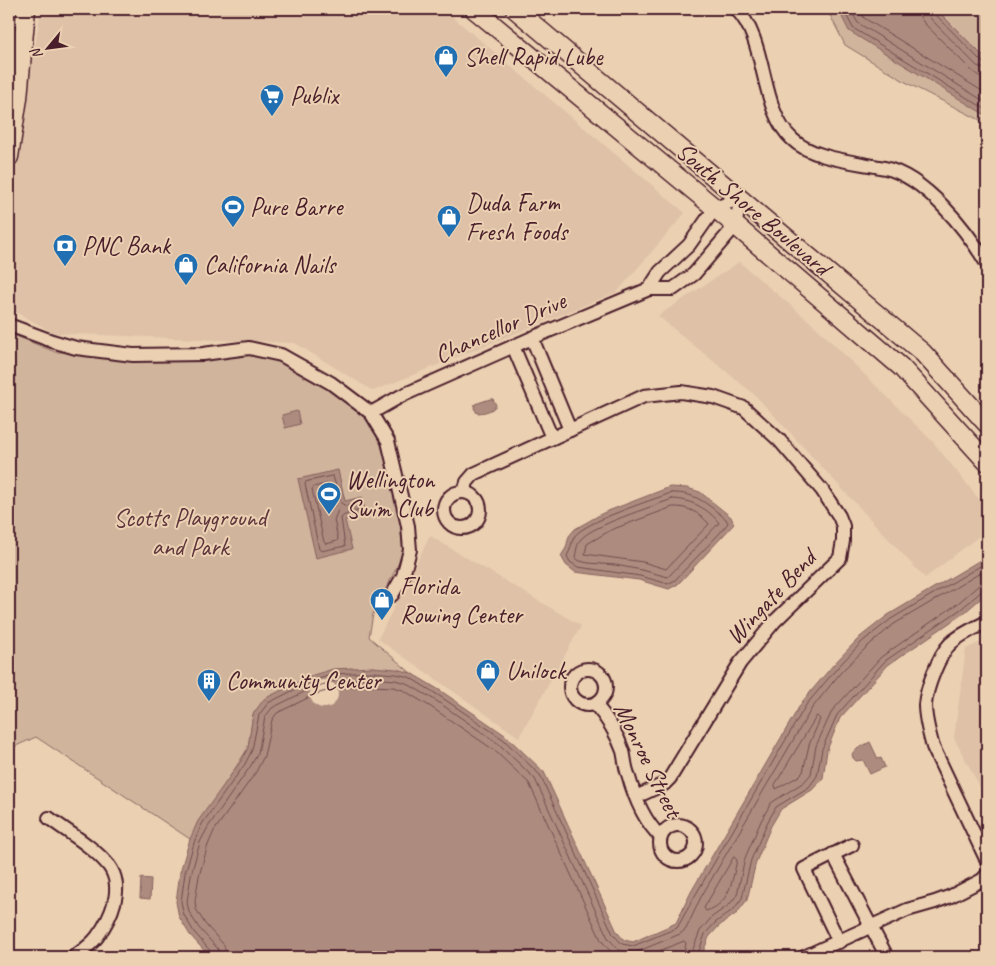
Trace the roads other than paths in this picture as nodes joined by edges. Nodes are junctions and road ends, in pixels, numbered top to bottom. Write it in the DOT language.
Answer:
graph roads {
  1 [pos="26,9"];
  2 [pos="474,9"];
  3 [pos="516,9"];
  4 [pos="736,9"];
  5 [pos="9,157"];
  6 [pos="741,198"];
  7 [pos="715,208"];
  8 [pos="735,226"];
  9 [pos="987,264"];
  10 [pos="649,289"];
  11 [pos="9,325"];
  12 [pos="532,338"];
  13 [pos="513,346"];
  14 [pos="557,399"];
  15 [pos="539,408"];
  16 [pos="371,413"];
  17 [pos="987,424"];
  18 [pos="570,430"];
  19 [pos="552,438"];
  20 [pos="987,462"];
  21 [pos="464,492"];
  22 [pos="392,595"];
  23 [pos="987,622"];
  24 [pos="595,704"];
  25 [pos="636,797"];
  26 [pos="49,818"];
  27 [pos="660,836"];
  28 [pos="852,845"];
  29 [pos="833,854"];
  30 [pos="987,861"];
  31 [pos="987,875"];
  32 [pos="871,928"];
  33 [pos="839,942"];
  34 [pos="74,957"];
  35 [pos="804,957"];
  36 [pos="887,957"];
  1 -- 5 [label="street"];
  2 -- 7 [label="street, South Shore Boulevard"];
  3 -- 6 [label="street, South Shore Boulevard"];
  4 -- 9 [label="street"];
  6 -- 7 [label="street"];
  6 -- 8 [label="street, Chancellor Drive"];
  6 -- 17 [label="street, South Shore Boulevard"];
  7 -- 8 [label="street, South Shore Boulevard"];
  7 -- 10 [label="street"];
  8 -- 10 [label="street, Chancellor Drive"];
  8 -- 20 [label="street, South Shore Boulevard"];
  10 -- 12 [label="street, Chancellor Drive"];
  11 -- 16 [label="street"];
  12 -- 13 [label="street, Chancellor Drive"];
  12 -- 14 [label="street"];
  13 -- 15 [label="street"];
  13 -- 16 [label="street, Chancellor Drive"];
  14 -- 15 [label="street"];
  14 -- 18 [label="street"];
  15 -- 19 [label="street"];
  16 -- 22 [label="street"];
  18 -- 19 [label="street, Wingate Bend"];
  18 -- 25 [label="street, Wingate Bend"];
  19 -- 21 [label="street, Wingate Bend"];
  23 -- 30 [label="street"];
  24 -- 25 [label="street, Monroe Street"];
  25 -- 27 [label="street, Monroe Street"];
  26 -- 34 [label="street"];
  28 -- 29 [label="street"];
  29 -- 32 [label="street"];
  29 -- 33 [label="street"];
  31 -- 32 [label="street"];
  32 -- 33 [label="street"];
  32 -- 36 [label="street"];
  33 -- 35 [label="street"];
}
